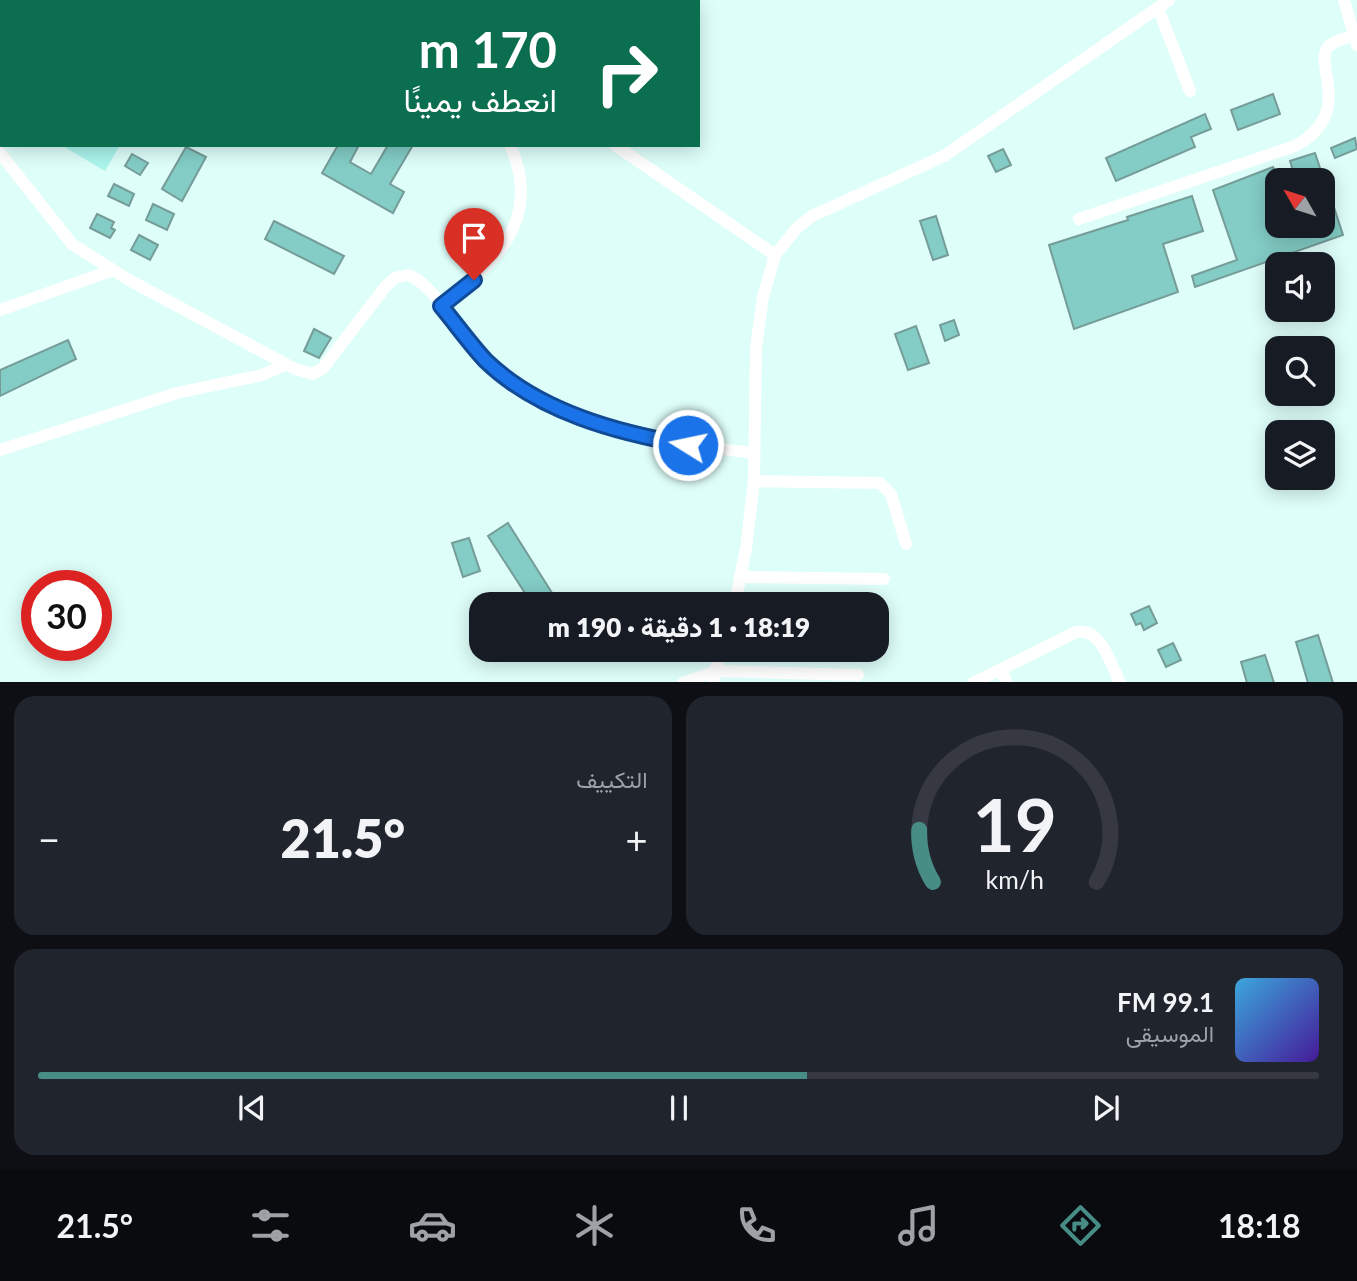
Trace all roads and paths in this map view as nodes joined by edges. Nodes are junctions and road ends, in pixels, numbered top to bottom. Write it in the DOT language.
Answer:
graph roads {
  1 [pos="1170,0"];
  2 [pos="1344,0"];
  3 [pos="1158,8"];
  4 [pos="1356,40"];
  5 [pos="1190,91"];
  6 [pos="511,147"];
  7 [pos="618,147"];
  8 [pos="0,153"];
  9 [pos="1079,219"];
  10 [pos="775,255"];
  11 [pos="113,270"];
  12 [pos="441,306"];
  13 [pos="0,310"];
  14 [pos="285,365"];
  15 [pos="0,450"];
  16 [pos="753,453"];
  17 [pos="754,481"];
  18 [pos="906,544"];
  19 [pos="740,577"];
  20 [pos="884,579"];
  21 [pos="737,592"];
  22 [pos="1001,670"];
  23 [pos="858,675"];
  24 [pos="714,677"];
  25 [pos="683,682"];
  26 [pos="973,682"];
  27 [pos="1007,682"];
  28 [pos="1120,682"];
  1 -- 3 [label="street"];
  2 -- 4 [label="street"];
  3 -- 5 [label="street"];
  3 -- 10 [label="street"];
  4 -- 9 [label="street"];
  6 -- 12 [label="street"];
  7 -- 10 [label="street"];
  8 -- 11 [label="street"];
  10 -- 16 [label="street"];
  11 -- 13 [label="street"];
  11 -- 14 [label="street"];
  12 -- 14 [label="street"];
  12 -- 16 [label="street"];
  14 -- 15 [label="street"];
  16 -- 17 [label="street"];
  17 -- 18 [label="street"];
  17 -- 19 [label="street"];
  19 -- 20 [label="street"];
  19 -- 21 [label="street"];
  22 -- 26 [label="street"];
  22 -- 27 [label="street"];
  22 -- 28 [label="street"];
  23 -- 24 [label="street"];
  24 -- 25 [label="street"];
}
